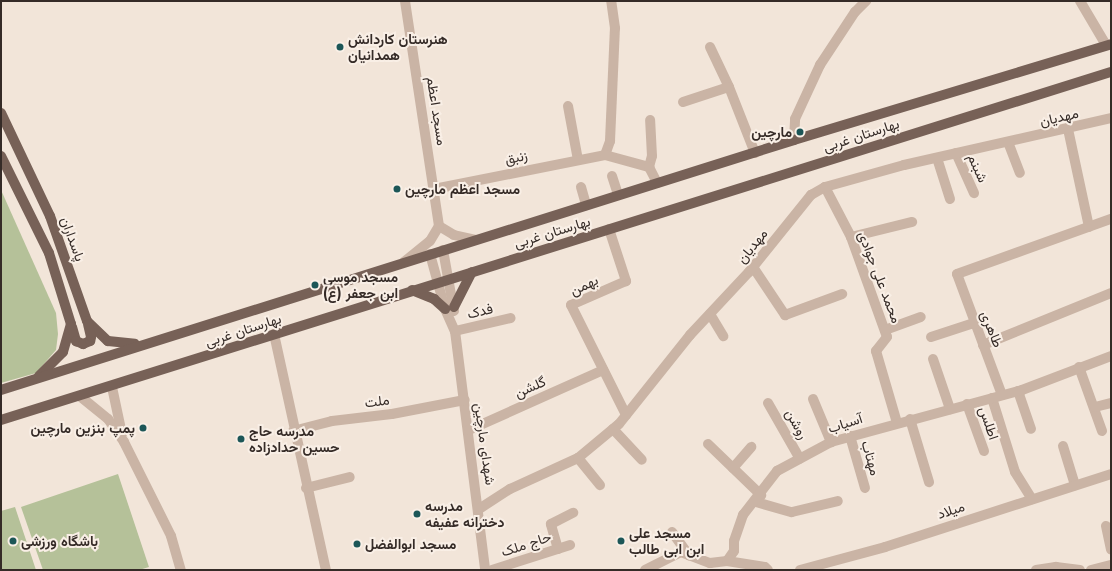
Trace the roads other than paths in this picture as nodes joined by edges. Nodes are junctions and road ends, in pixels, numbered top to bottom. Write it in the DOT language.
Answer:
graph roads {
  1 [pos="405,1"];
  2 [pos="611,1"];
  3 [pos="866,1"];
  4 [pos="1080,1"];
  5 [pos="1108,44"];
  6 [pos="710,46"];
  7 [pos="1111,72"];
  8 [pos="729,87"];
  9 [pos="684,102"];
  10 [pos="568,106"];
  11 [pos="1,113"];
  12 [pos="1111,118"];
  13 [pos="650,120"];
  14 [pos="1068,129"];
  15 [pos="794,140"];
  16 [pos="1008,142"];
  17 [pos="755,153"];
  18 [pos="956,153"];
  19 [pos="605,154"];
  20 [pos="1,156"];
  21 [pos="937,158"];
  22 [pos="578,160"];
  23 [pos="649,167"];
  24 [pos="1020,173"];
  25 [pos="612,176"];
  26 [pos="657,183"];
  27 [pos="825,187"];
  28 [pos="582,188"];
  29 [pos="434,189"];
  30 [pos="974,193"];
  31 [pos="618,195"];
  32 [pos="950,199"];
  33 [pos="586,205"];
  34 [pos="1111,219"];
  35 [pos="912,222"];
  36 [pos="439,226"];
  37 [pos="1090,227"];
  38 [pos="609,229"];
  39 [pos="850,237"];
  40 [pos="474,240"];
  41 [pos="443,250"];
  42 [pos="430,254"];
  43 [pos="404,262"];
  44 [pos="753,267"];
  45 [pos="472,272"];
  46 [pos="449,279"];
  47 [pos="437,283"];
  48 [pos="412,290"];
  49 [pos="1111,293"];
  50 [pos="842,294"];
  51 [pos="450,308"];
  52 [pos="710,314"];
  53 [pos="922,317"];
  54 [pos="511,318"];
  55 [pos="87,321"];
  56 [pos="974,323"];
  57 [pos="71,324"];
  58 [pos="454,327"];
  59 [pos="885,330"];
  60 [pos="274,334"];
  61 [pos="723,336"];
  62 [pos="931,337"];
  63 [pos="141,344"];
  64 [pos="983,345"];
  65 [pos="1111,356"];
  66 [pos="933,359"];
  67 [pos="1079,367"];
  68 [pos="603,370"];
  69 [pos="36,378"];
  70 [pos="112,386"];
  71 [pos="1,390"];
  72 [pos="1018,391"];
  73 [pos="81,397"];
  74 [pos="997,397"];
  75 [pos="813,399"];
  76 [pos="465,400"];
  77 [pos="768,403"];
  78 [pos="1111,403"];
  79 [pos="967,404"];
  80 [pos="1095,407"];
  81 [pos="950,409"];
  82 [pos="626,415"];
  83 [pos="910,419"];
  84 [pos="1,420"];
  85 [pos="897,422"];
  86 [pos="613,429"];
  87 [pos="1031,429"];
  88 [pos="468,430"];
  89 [pos="294,431"];
  90 [pos="1102,431"];
  91 [pos="850,436"];
  92 [pos="124,442"];
  93 [pos="831,442"];
  94 [pos="708,444"];
  95 [pos="1063,446"];
  96 [pos="750,447"];
  97 [pos="984,451"];
  98 [pos="578,458"];
  99 [pos="800,459"];
  100 [pos="642,460"];
  101 [pos="733,468"];
  102 [pos="1111,474"];
  103 [pos="350,476"];
  104 [pos="929,482"];
  105 [pos="600,485"];
  106 [pos="1075,485"];
  107 [pos="306,488"];
  108 [pos="865,488"];
  109 [pos="758,499"];
  110 [pos="1032,499"];
  111 [pos="838,501"];
  112 [pos="479,509"];
  113 [pos="573,513"];
  114 [pos="1106,526"];
  115 [pos="672,532"];
  116 [pos="570,545"];
  117 [pos="558,549"];
  118 [pos="1111,549"];
  119 [pos="690,555"];
  120 [pos="727,561"];
  121 [pos="1111,565"];
  122 [pos="710,566"];
  123 [pos="832,566"];
  124 [pos="181,570"];
  125 [pos="326,570"];
  126 [pos="485,570"];
  127 [pos="492,570"];
  128 [pos="645,570"];
  129 [pos="768,570"];
  130 [pos="800,570"];
  131 [pos="1036,570"];
  132 [pos="1080,570"];
  133 [pos="1091,570"];
  1 -- 29 [label="street, مسجد اعظم"];
  2 -- 19 [label="street"];
  3 -- 15 [label="street"];
  4 -- 5 [label="street"];
  5 -- 15 [label="main road, بهارستان غربی"];
  6 -- 8 [label="street"];
  7 -- 38 [label="main road, بهارستان غربی"];
  8 -- 9 [label="street"];
  8 -- 17 [label="street"];
  10 -- 22 [label="street"];
  11 -- 55 [label="main road, پاسداران"];
  12 -- 14 [label="street, مهدیان"];
  13 -- 23 [label="street"];
  14 -- 16 [label="street, مهدیان"];
  14 -- 37 [label="street"];
  15 -- 17 [label="main road, بهارستان غربی"];
  16 -- 18 [label="street, مهدیان"];
  16 -- 24 [label="street"];
  17 -- 26 [label="main road, بهارستان غربی"];
  18 -- 21 [label="street, مهدیان"];
  18 -- 30 [label="street, شبنم"];
  19 -- 22 [label="street, زنبق"];
  19 -- 23 [label="street, زنبق"];
  20 -- 57 [label="main road, پاسداران"];
  21 -- 27 [label="street, مهدیان"];
  21 -- 32 [label="street"];
  22 -- 29 [label="street, زنبق"];
  23 -- 26 [label="street"];
  25 -- 31 [label="street"];
  26 -- 31 [label="main road, بهارستان غربی"];
  27 -- 39 [label="street, محمد علی جوادی"];
  27 -- 44 [label="street, مهدیان"];
  28 -- 33 [label="street"];
  29 -- 36 [label="street, مسجد اعظم"];
  31 -- 33 [label="main road, بهارستان غربی"];
  33 -- 40 [label="main road, بهارستان غربی"];
  34 -- 37 [label="street"];
  35 -- 39 [label="street"];
  36 -- 40 [label="street"];
  36 -- 43 [label="street"];
  37 -- 56 [label="street, طاهری"];
  38 -- 45 [label="main road, بهارستان غربی"];
  38 -- 68 [label="street, بهمن"];
  39 -- 59 [label="street, محمد علی جوادی"];
  40 -- 41 [label="main road, بهارستان غربی"];
  41 -- 42 [label="main road, بهارستان غربی"];
  41 -- 46 [label="street, شهدای مارچین"];
  42 -- 43 [label="main road, بهارستان غربی"];
  42 -- 47 [label="street, شهدای مارچین"];
  43 -- 63 [label="main road, بهارستان غربی"];
  44 -- 50 [label="street"];
  44 -- 52 [label="street, مهدیان"];
  45 -- 46 [label="main road, بهارستان غربی"];
  45 -- 51 [label="main road"];
  46 -- 47 [label="main road, بهارستان غربی"];
  46 -- 51 [label="street, شهدای مارچین"];
  47 -- 48 [label="main road, بهارستان غربی"];
  47 -- 51 [label="street, شهدای مارچین"];
  48 -- 51 [label="main road"];
  48 -- 60 [label="main road, بهارستان غربی"];
  49 -- 64 [label="street"];
  51 -- 58 [label="street, شهدای مارچین"];
  52 -- 61 [label="street"];
  52 -- 82 [label="street, مهدیان"];
  53 -- 59 [label="street"];
  54 -- 58 [label="street, فدک"];
  55 -- 57 [label="main road, پاسداران"];
  55 -- 63 [label="main road, پاسداران"];
  56 -- 62 [label="street"];
  56 -- 64 [label="street, طاهری"];
  57 -- 69 [label="main road"];
  58 -- 76 [label="street, شهدای مارچین"];
  59 -- 85 [label="street, محمد علی جوادی"];
  60 -- 70 [label="main road, بهارستان غربی"];
  60 -- 89 [label="street"];
  63 -- 69 [label="main road, بهارستان غربی"];
  64 -- 74 [label="street, طاهری"];
  65 -- 67 [label="street, آسیاب"];
  66 -- 81 [label="street"];
  67 -- 72 [label="street, آسیاب"];
  67 -- 80 [label="street"];
  68 -- 82 [label="street, بهمن"];
  68 -- 88 [label="street, گلشن"];
  69 -- 71 [label="main road, بهارستان غربی"];
  70 -- 73 [label="main road, بهارستان غربی"];
  70 -- 92 [label="street"];
  72 -- 74 [label="street, آسیاب"];
  72 -- 87 [label="street"];
  73 -- 84 [label="main road, بهارستان غربی"];
  73 -- 92 [label="street"];
  74 -- 79 [label="street, آسیاب"];
  74 -- 110 [label="street, طاهری"];
  75 -- 93 [label="street"];
  76 -- 88 [label="street, شهدای مارچین"];
  76 -- 89 [label="street, ملت"];
  77 -- 99 [label="street, روشن"];
  78 -- 80 [label="street"];
  79 -- 81 [label="street, آسیاب"];
  79 -- 97 [label="street, اطلس"];
  80 -- 90 [label="street"];
  81 -- 83 [label="street, آسیاب"];
  82 -- 86 [label="street, مهدیان"];
  83 -- 85 [label="street, آسیاب"];
  83 -- 104 [label="street"];
  85 -- 91 [label="street, آسیاب"];
  86 -- 98 [label="street, مهدیان"];
  86 -- 100 [label="street"];
  88 -- 112 [label="street, شهدای مارچین"];
  89 -- 107 [label="street"];
  91 -- 93 [label="street, آسیاب"];
  91 -- 108 [label="street, مهتاب"];
  92 -- 124 [label="street"];
  93 -- 99 [label="street, آسیاب"];
  94 -- 101 [label="street"];
  95 -- 106 [label="street"];
  96 -- 101 [label="street"];
  98 -- 105 [label="street"];
  98 -- 112 [label="street, مهدیان"];
  99 -- 109 [label="street, آسیاب"];
  101 -- 109 [label="street"];
  102 -- 106 [label="street, میلاد"];
  103 -- 107 [label="street"];
  106 -- 110 [label="street, میلاد"];
  107 -- 125 [label="street"];
  109 -- 111 [label="street"];
  109 -- 120 [label="street, آسیاب"];
  110 -- 123 [label="street, میلاد"];
  112 -- 126 [label="street, شهدای مارچین"];
  113 -- 117 [label="street"];
  114 -- 118 [label="street"];
  115 -- 119 [label="street"];
  116 -- 117 [label="street, حاج ملک"];
  117 -- 127 [label="street, حاج ملک"];
  119 -- 122 [label="street"];
  119 -- 128 [label="street"];
  120 -- 122 [label="street"];
  120 -- 129 [label="street"];
  121 -- 133 [label="street"];
  123 -- 130 [label="street, میلاد"];
  131 -- 132 [label="street"];
}
